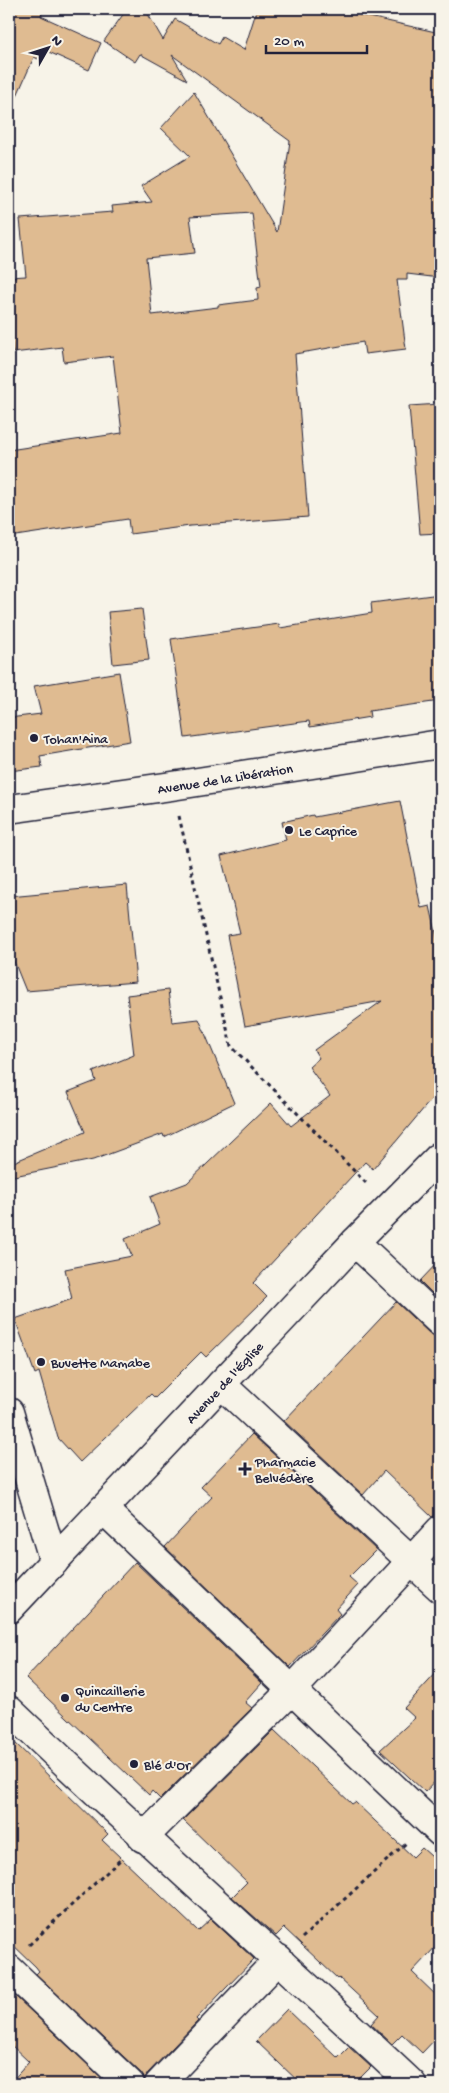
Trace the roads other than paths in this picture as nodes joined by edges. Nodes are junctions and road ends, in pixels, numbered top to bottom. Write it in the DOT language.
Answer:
graph roads {
  1 [pos="440,744"];
  2 [pos="9,809"];
  3 [pos="440,1156"];
  4 [pos="355,1242"];
  5 [pos="440,1322"];
  6 [pos="221,1384"];
  7 [pos="9,1412"];
  8 [pos="103,1509"];
  9 [pos="440,1530"];
  10 [pos="54,1562"];
  11 [pos="412,1562"];
  12 [pos="440,1588"];
  13 [pos="9,1609"];
  14 [pos="292,1690"];
  15 [pos="9,1710"];
  16 [pos="435,1827"];
  17 [pos="143,1838"];
  18 [pos="279,1959"];
  19 [pos="16,1960"];
  20 [pos="130,2084"];
  21 [pos="159,2084"];
  22 [pos="412,2084"];
  1 -- 2 [label="street, Avenue de la Libération"];
  3 -- 4 [label="street, Avenue de l'Église"];
  4 -- 5 [label="street"];
  4 -- 6 [label="street, Avenue de l'Église"];
  6 -- 8 [label="street, Avenue de l'Église"];
  6 -- 11 [label="street"];
  7 -- 10 [label="street"];
  8 -- 10 [label="street, Avenue de l'Église"];
  8 -- 14 [label="street"];
  9 -- 11 [label="street"];
  10 -- 13 [label="street, Avenue de l'Église"];
  11 -- 12 [label="street"];
  11 -- 14 [label="street"];
  14 -- 16 [label="street"];
  14 -- 17 [label="street"];
  15 -- 17 [label="street"];
  17 -- 18 [label="street"];
  18 -- 21 [label="street"];
  18 -- 22 [label="street"];
  19 -- 20 [label="street"];
}
